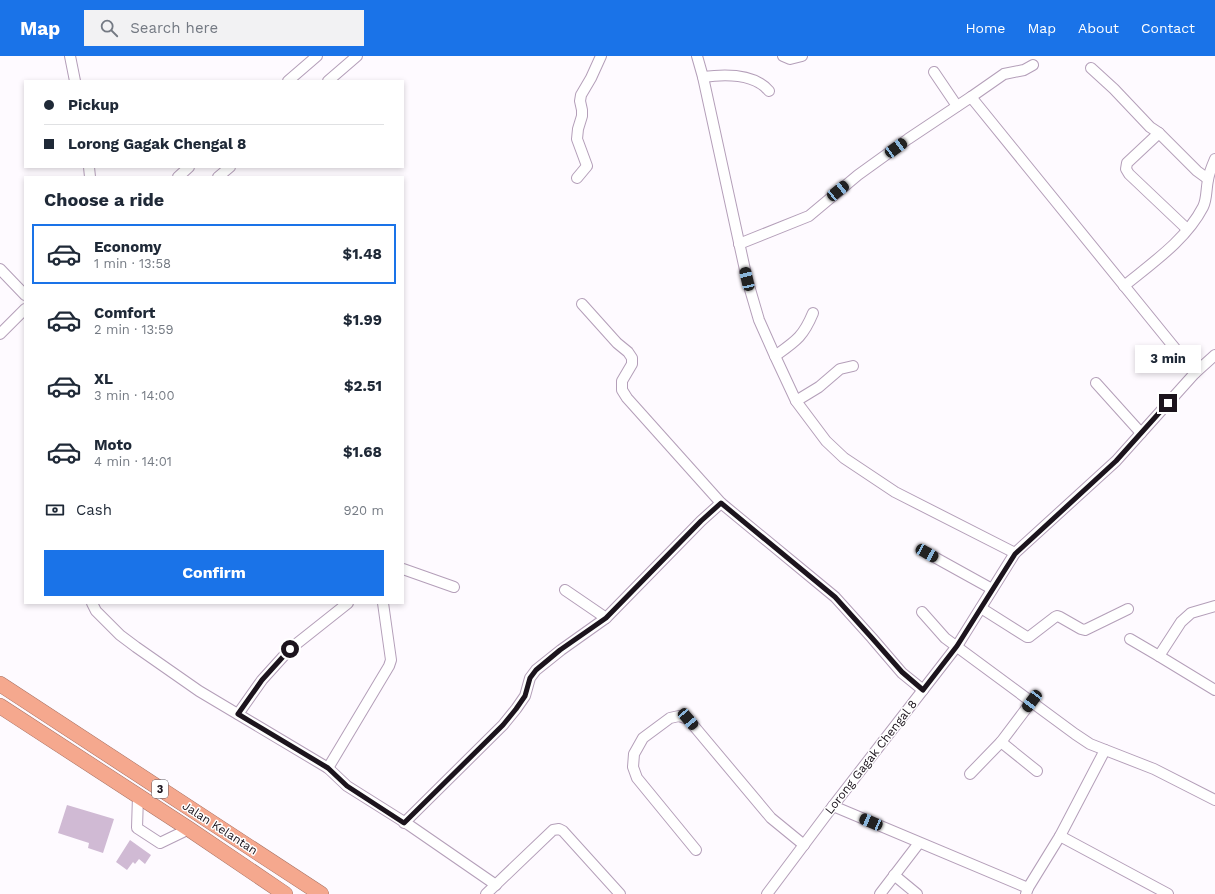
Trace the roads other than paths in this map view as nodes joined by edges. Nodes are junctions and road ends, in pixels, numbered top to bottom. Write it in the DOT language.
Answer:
graph roads {
  1 [pos="70,56"];
  2 [pos="317,56"];
  3 [pos="357,56"];
  4 [pos="601,56"];
  5 [pos="697,56"];
  6 [pos="783,56"];
  7 [pos="802,56"];
  8 [pos="1033,65"];
  9 [pos="1090,68"];
  10 [pos="934,72"];
  11 [pos="703,76"];
  12 [pos="75,80"];
  13 [pos="289,80"];
  14 [pos="329,80"];
  15 [pos="769,91"];
  16 [pos="970,97"];
  17 [pos="956,106"];
  18 [pos="1159,133"];
  19 [pos="1215,159"];
  20 [pos="188,168"];
  21 [pos="229,168"];
  22 [pos="179,176"];
  23 [pos="219,176"];
  24 [pos="576,178"];
  25 [pos="1208,179"];
  26 [pos="1210,199"];
  27 [pos="1188,229"];
  28 [pos="739,244"];
  29 [pos="0,269"];
  30 [pos="1124,286"];
  31 [pos="24,294"];
  32 [pos="582,304"];
  33 [pos="24,310"];
  34 [pos="814,313"];
  35 [pos="0,334"];
  36 [pos="1215,355"];
  37 [pos="775,356"];
  38 [pos="853,366"];
  39 [pos="1195,374"];
  40 [pos="1096,384"];
  41 [pos="796,401"];
  42 [pos="1141,433"];
  43 [pos="721,503"];
  44 [pos="927,553"];
  45 [pos="1015,554"];
  46 [pos="404,569"];
  47 [pos="454,587"];
  48 [pos="992,589"];
  49 [pos="565,590"];
  50 [pos="92,604"];
  51 [pos="348,604"];
  52 [pos="383,604"];
  53 [pos="1215,606"];
  54 [pos="981,608"];
  55 [pos="1128,609"];
  56 [pos="922,612"];
  57 [pos="606,618"];
  58 [pos="1130,639"];
  59 [pos="957,646"];
  60 [pos="1159,656"];
  61 [pos="0,684"];
  62 [pos="923,690"];
  63 [pos="1215,690"];
  64 [pos="1032,701"];
  65 [pos="0,706"];
  66 [pos="238,714"];
  67 [pos="1001,742"];
  68 [pos="1105,750"];
  69 [pos="328,768"];
  70 [pos="1037,771"];
  71 [pos="970,774"];
  72 [pos="138,796"];
  73 [pos="1215,800"];
  74 [pos="833,806"];
  75 [pos="404,823"];
  76 [pos="189,829"];
  77 [pos="1060,836"];
  78 [pos="919,843"];
  79 [pos="804,845"];
  80 [pos="696,850"];
  81 [pos="894,875"];
  82 [pos="496,885"];
  83 [pos="1027,891"];
  84 [pos="285,894"];
  85 [pos="320,894"];
  86 [pos="486,894"];
  87 [pos="620,894"];
  88 [pos="767,894"];
  89 [pos="880,894"];
  90 [pos="917,894"];
  91 [pos="1168,894"];
  1 -- 12 [label="street"];
  2 -- 13 [label="street"];
  3 -- 14 [label="street"];
  4 -- 24 [label="street"];
  5 -- 11 [label="street"];
  6 -- 7 [label="street"];
  8 -- 16 [label="street"];
  9 -- 18 [label="street"];
  10 -- 17 [label="street"];
  11 -- 15 [label="street"];
  11 -- 28 [label="street"];
  16 -- 17 [label="street"];
  16 -- 30 [label="street"];
  17 -- 28 [label="street"];
  18 -- 25 [label="street"];
  18 -- 27 [label="street"];
  19 -- 25 [label="street"];
  20 -- 22 [label="street"];
  21 -- 23 [label="street"];
  25 -- 26 [label="street"];
  26 -- 27 [label="street"];
  27 -- 30 [label="street"];
  28 -- 37 [label="street"];
  29 -- 31 [label="street"];
  30 -- 39 [label="street"];
  32 -- 43 [label="street"];
  33 -- 35 [label="street"];
  34 -- 37 [label="street"];
  36 -- 39 [label="street, Lorong Gagak Chengal 8"];
  37 -- 41 [label="street"];
  38 -- 41 [label="street"];
  39 -- 42 [label="street, Lorong Gagak Chengal 8"];
  40 -- 42 [label="street"];
  41 -- 45 [label="street"];
  42 -- 45 [label="street, Lorong Gagak Chengal 8"];
  43 -- 57 [label="street"];
  43 -- 62 [label="street"];
  44 -- 48 [label="street"];
  45 -- 48 [label="street, Lorong Gagak Chengal 8"];
  46 -- 47 [label="street"];
  48 -- 54 [label="street, Lorong Gagak Chengal 8"];
  49 -- 57 [label="street"];
  50 -- 66 [label="street"];
  51 -- 66 [label="street"];
  52 -- 69 [label="street"];
  53 -- 60 [label="street"];
  54 -- 55 [label="street"];
  54 -- 59 [label="street, Lorong Gagak Chengal 8"];
  56 -- 59 [label="street"];
  57 -- 75 [label="street"];
  58 -- 60 [label="street"];
  59 -- 62 [label="street, Lorong Gagak Chengal 8"];
  59 -- 64 [label="street"];
  60 -- 63 [label="street"];
  61 -- 85 [label="highway, Jalan Kelantan / 3"];
  62 -- 74 [label="street, Lorong Gagak Chengal 8"];
  64 -- 67 [label="street"];
  64 -- 68 [label="street"];
  65 -- 72 [label="highway, Jalan Kelantan / 3"];
  66 -- 69 [label="street"];
  67 -- 70 [label="street"];
  67 -- 71 [label="street"];
  68 -- 73 [label="street"];
  68 -- 77 [label="street"];
  69 -- 75 [label="street"];
  72 -- 76 [label="highway, Jalan Kelantan / 3"];
  72 -- 76 [label="street"];
  74 -- 78 [label="street"];
  74 -- 79 [label="street, Lorong Gagak Chengal 8"];
  75 -- 82 [label="street"];
  76 -- 84 [label="highway, Jalan Kelantan / 3"];
  77 -- 83 [label="street"];
  77 -- 91 [label="street"];
  78 -- 81 [label="street"];
  78 -- 83 [label="street"];
  79 -- 80 [label="street"];
  79 -- 88 [label="street, Lorong Gagak Chengal 8"];
  81 -- 89 [label="street"];
  81 -- 90 [label="street"];
  82 -- 86 [label="street"];
  82 -- 87 [label="street"];
}
